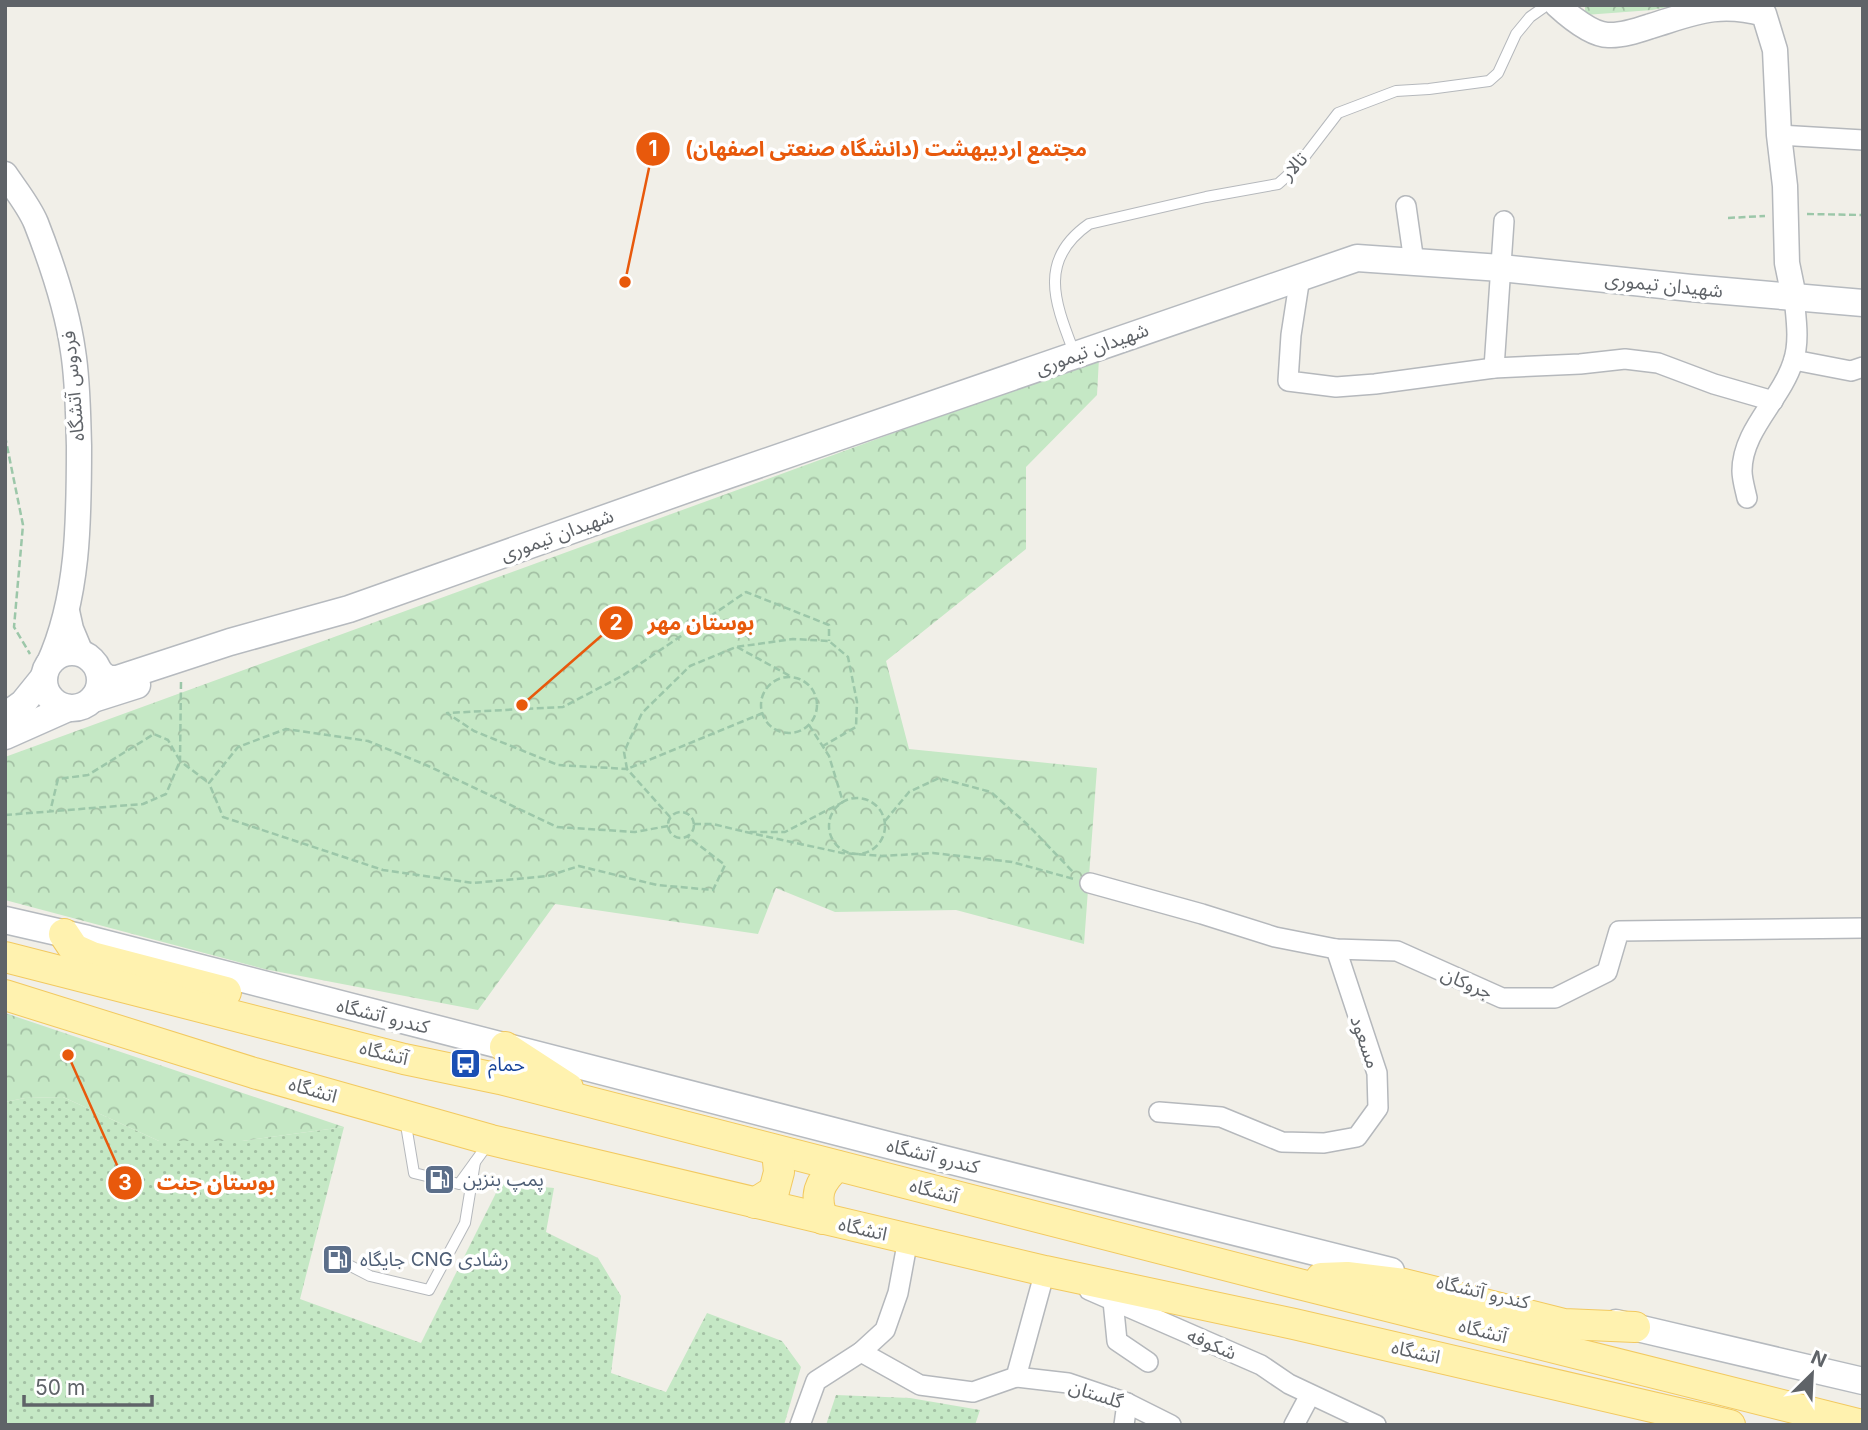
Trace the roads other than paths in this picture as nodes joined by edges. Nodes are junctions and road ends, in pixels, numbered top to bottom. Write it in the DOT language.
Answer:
graph roads {
  1 [pos="1547,5"];
  2 [pos="1557,5"];
  3 [pos="1766,9"];
  4 [pos="1779,135"];
  5 [pos="1863,140"];
  6 [pos="5,174"];
  7 [pos="1406,206"];
  8 [pos="1504,220"];
  9 [pos="1413,262"];
  10 [pos="1501,268"];
  11 [pos="1300,277"];
  12 [pos="1794,297"];
  13 [pos="1863,303"];
  14 [pos="1076,355"];
  15 [pos="1794,360"];
  16 [pos="1863,367"];
  17 [pos="1494,368"];
  18 [pos="1773,401"];
  19 [pos="1747,498"];
  20 [pos="349,609"];
  21 [pos="67,611"];
  22 [pos="81,653"];
  23 [pos="46,671"];
  24 [pos="100,673"];
  25 [pos="93,699"];
  26 [pos="68,708"];
  27 [pos="5,716"];
  28 [pos="5,736"];
  29 [pos="1090,883"];
  30 [pos="5,920"];
  31 [pos="1863,928"];
  32 [pos="64,933"];
  33 [pos="1336,949"];
  34 [pos="5,957"];
  35 [pos="5,995"];
  36 [pos="505,1047"];
  37 [pos="404,1059"];
  38 [pos="592,1103"];
  39 [pos="1159,1112"];
  40 [pos="404,1115"];
  41 [pos="777,1150"];
  42 [pos="483,1151"];
  43 [pos="837,1166"];
  44 [pos="755,1203"];
  45 [pos="823,1219"];
  46 [pos="908,1239"];
  47 [pos="337,1259"];
  48 [pos="1045,1271"];
  49 [pos="1283,1280"];
  50 [pos="1113,1301"];
  51 [pos="1635,1327"];
  52 [pos="861,1352"];
  53 [pos="1148,1362"];
  54 [pos="1016,1377"];
  55 [pos="1863,1381"];
  56 [pos="1310,1395"];
  57 [pos="1127,1403"];
  58 [pos="1658,1416"];
  59 [pos="800,1425"];
  60 [pos="1124,1425"];
  61 [pos="1171,1425"];
  62 [pos="1294,1425"];
  63 [pos="1376,1425"];
  64 [pos="1730,1425"];
  65 [pos="1862,1425"];
  1 -- 14 [label="lane, تالار"];
  2 -- 3 [label="street"];
  3 -- 4 [label="street"];
  4 -- 5 [label="street"];
  4 -- 12 [label="street"];
  6 -- 21 [label="street, فردوس آتشگاه"];
  7 -- 9 [label="street"];
  8 -- 10 [label="street"];
  9 -- 10 [label="main road, شهیدان تیموری"];
  9 -- 11 [label="main road, شهیدان تیموری"];
  10 -- 12 [label="main road, شهیدان تیموری"];
  10 -- 17 [label="street"];
  11 -- 14 [label="main road, شهیدان تیموری"];
  11 -- 17 [label="street"];
  12 -- 13 [label="main road, شهیدان تیموری"];
  12 -- 15 [label="street"];
  14 -- 20 [label="main road, شهیدان تیموری"];
  15 -- 16 [label="street"];
  15 -- 18 [label="street"];
  17 -- 18 [label="street"];
  18 -- 19 [label="street"];
  20 -- 24 [label="main road, شهیدان تیموری"];
  20 -- 25 [label="main road, شهیدان تیموری"];
  21 -- 22 [label="street"];
  21 -- 23 [label="street"];
  22 -- 23 [label="main road"];
  22 -- 24 [label="main road"];
  23 -- 26 [label="main road"];
  23 -- 27 [label="main road"];
  24 -- 25 [label="main road"];
  25 -- 26 [label="main road"];
  26 -- 28 [label="main road"];
  29 -- 33 [label="street, جروکان"];
  30 -- 32 [label="main road, کندرو آتشگاه"];
  31 -- 33 [label="street, جروکان"];
  32 -- 36 [label="main road, کندرو آتشگاه"];
  32 -- 37 [label="main road"];
  33 -- 39 [label="street, مسعود"];
  34 -- 37 [label="main road, آتشگاه"];
  35 -- 40 [label="main road, اتشگاه"];
  36 -- 38 [label="main road"];
  36 -- 51 [label="main road, کندرو آتشگاه"];
  37 -- 38 [label="main road, آتشگاه"];
  38 -- 41 [label="main road, آتشگاه"];
  40 -- 42 [label="main road, اتشگاه"];
  40 -- 42 [label="lane"];
  41 -- 43 [label="main road, آتشگاه"];
  41 -- 44 [label="main road"];
  42 -- 44 [label="main road, اتشگاه"];
  42 -- 47 [label="lane"];
  43 -- 45 [label="main road"];
  43 -- 49 [label="main road, آتشگاه"];
  44 -- 45 [label="main road, اتشگاه"];
  45 -- 46 [label="main road, اتشگاه"];
  46 -- 48 [label="main road, اتشگاه"];
  46 -- 52 [label="street"];
  48 -- 50 [label="street, شکوفه"];
  48 -- 54 [label="street"];
  48 -- 58 [label="main road, اتشگاه"];
  49 -- 51 [label="main road"];
  49 -- 65 [label="main road, آتشگاه"];
  50 -- 53 [label="street"];
  50 -- 56 [label="street, شکوفه"];
  51 -- 55 [label="main road, کندرو آتشگاه"];
  52 -- 54 [label="street"];
  52 -- 59 [label="street"];
  54 -- 57 [label="street, گلستان"];
  56 -- 62 [label="street"];
  56 -- 63 [label="street, شکوفه"];
  57 -- 60 [label="street"];
  57 -- 61 [label="street, گلستان"];
  58 -- 64 [label="main road, اتشگاه"];
}
